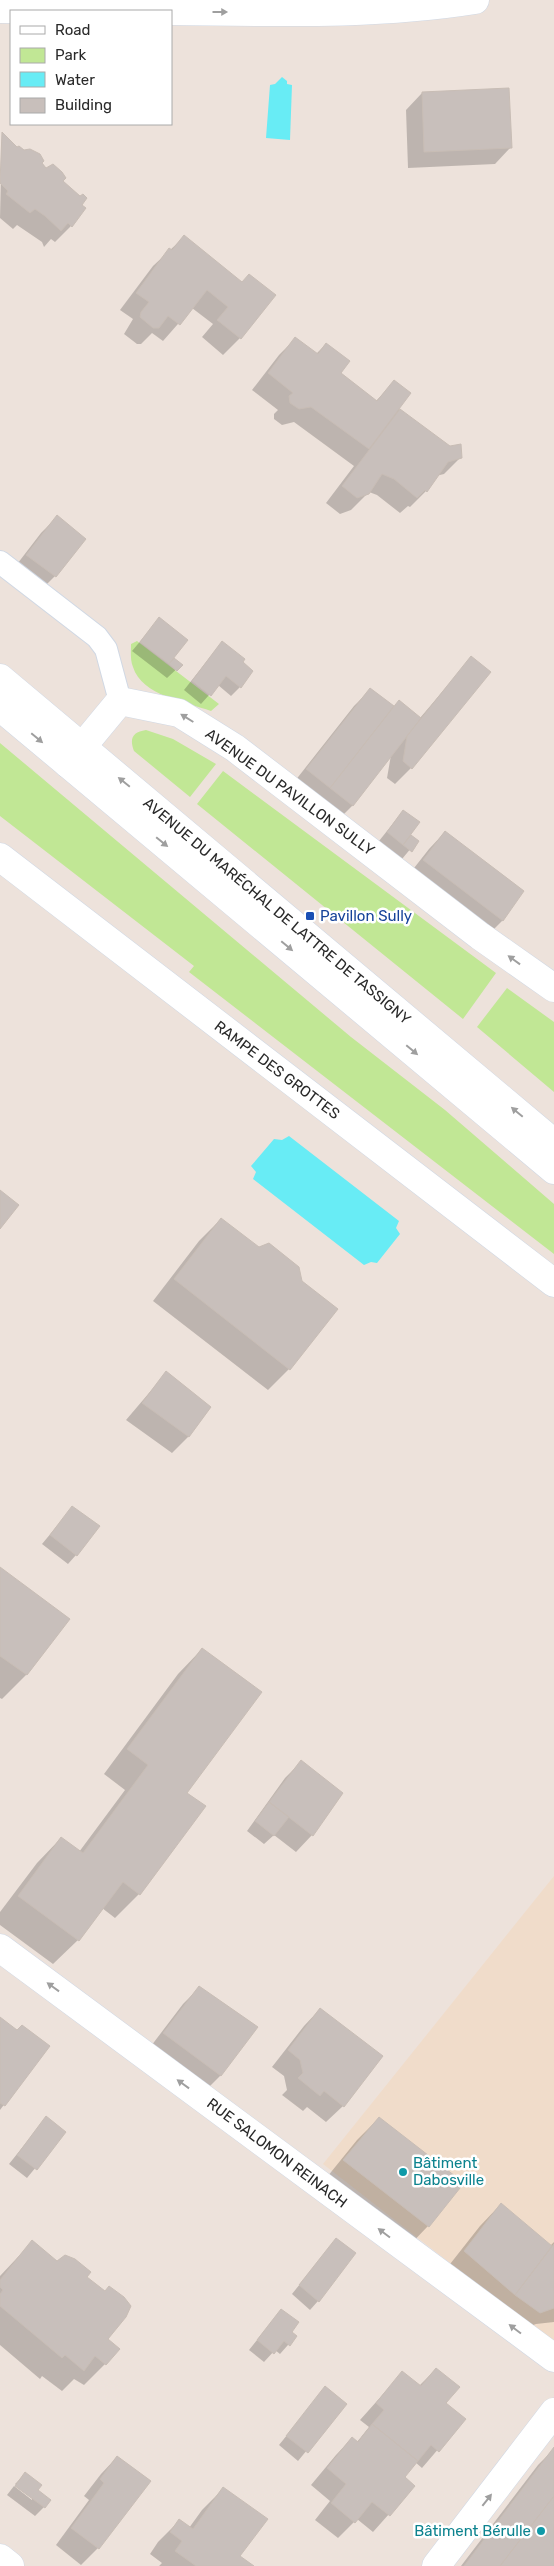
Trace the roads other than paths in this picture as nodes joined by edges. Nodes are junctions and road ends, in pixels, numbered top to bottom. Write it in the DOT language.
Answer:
graph roads {
  1 [pos="475,0"];
  2 [pos="0,9"];
  3 [pos="76,10"];
  4 [pos="172,11"];
  5 [pos="0,562"];
  6 [pos="0,678"];
  7 [pos="120,701"];
  8 [pos="0,707"];
  9 [pos="75,756"];
  10 [pos="0,857"];
  11 [pos="554,988"];
  12 [pos="554,1143"];
  13 [pos="554,1170"];
  14 [pos="554,1283"];
  15 [pos="0,1948"];
  16 [pos="554,2358"];
  17 [pos="554,2412"];
  18 [pos="0,2558"];
  19 [pos="10,2566"];
  20 [pos="436,2566"];
  4 -- 1 [label="street, one-way"];
  2 -- 3 [label="street"];
  5 -- 7 [label="lane"];
  6 -- 9 [label="street, AVENUE DU MARÉCHAL DE LATTRE DE TASSIGNY"];
  7 -- 9 [label="street"];
  11 -- 7 [label="street, AVENUE DU PAVILLON SULLY, one-way"];
  8 -- 9 [label="street, AVENUE DU MARÉCHAL DE LATTRE DE TASSIGNY, one-way"];
  12 -- 9 [label="street, AVENUE DU MARÉCHAL DE LATTRE DE TASSIGNY, one-way"];
  9 -- 13 [label="street, AVENUE DU MARÉCHAL DE LATTRE DE TASSIGNY, one-way"];
  10 -- 14 [label="street, RAMPE DES GROTTES"];
  16 -- 15 [label="street, RUE SALOMON REINACH, one-way"];
  20 -- 17 [label="street, one-way"];
  18 -- 19 [label="street"];
}
